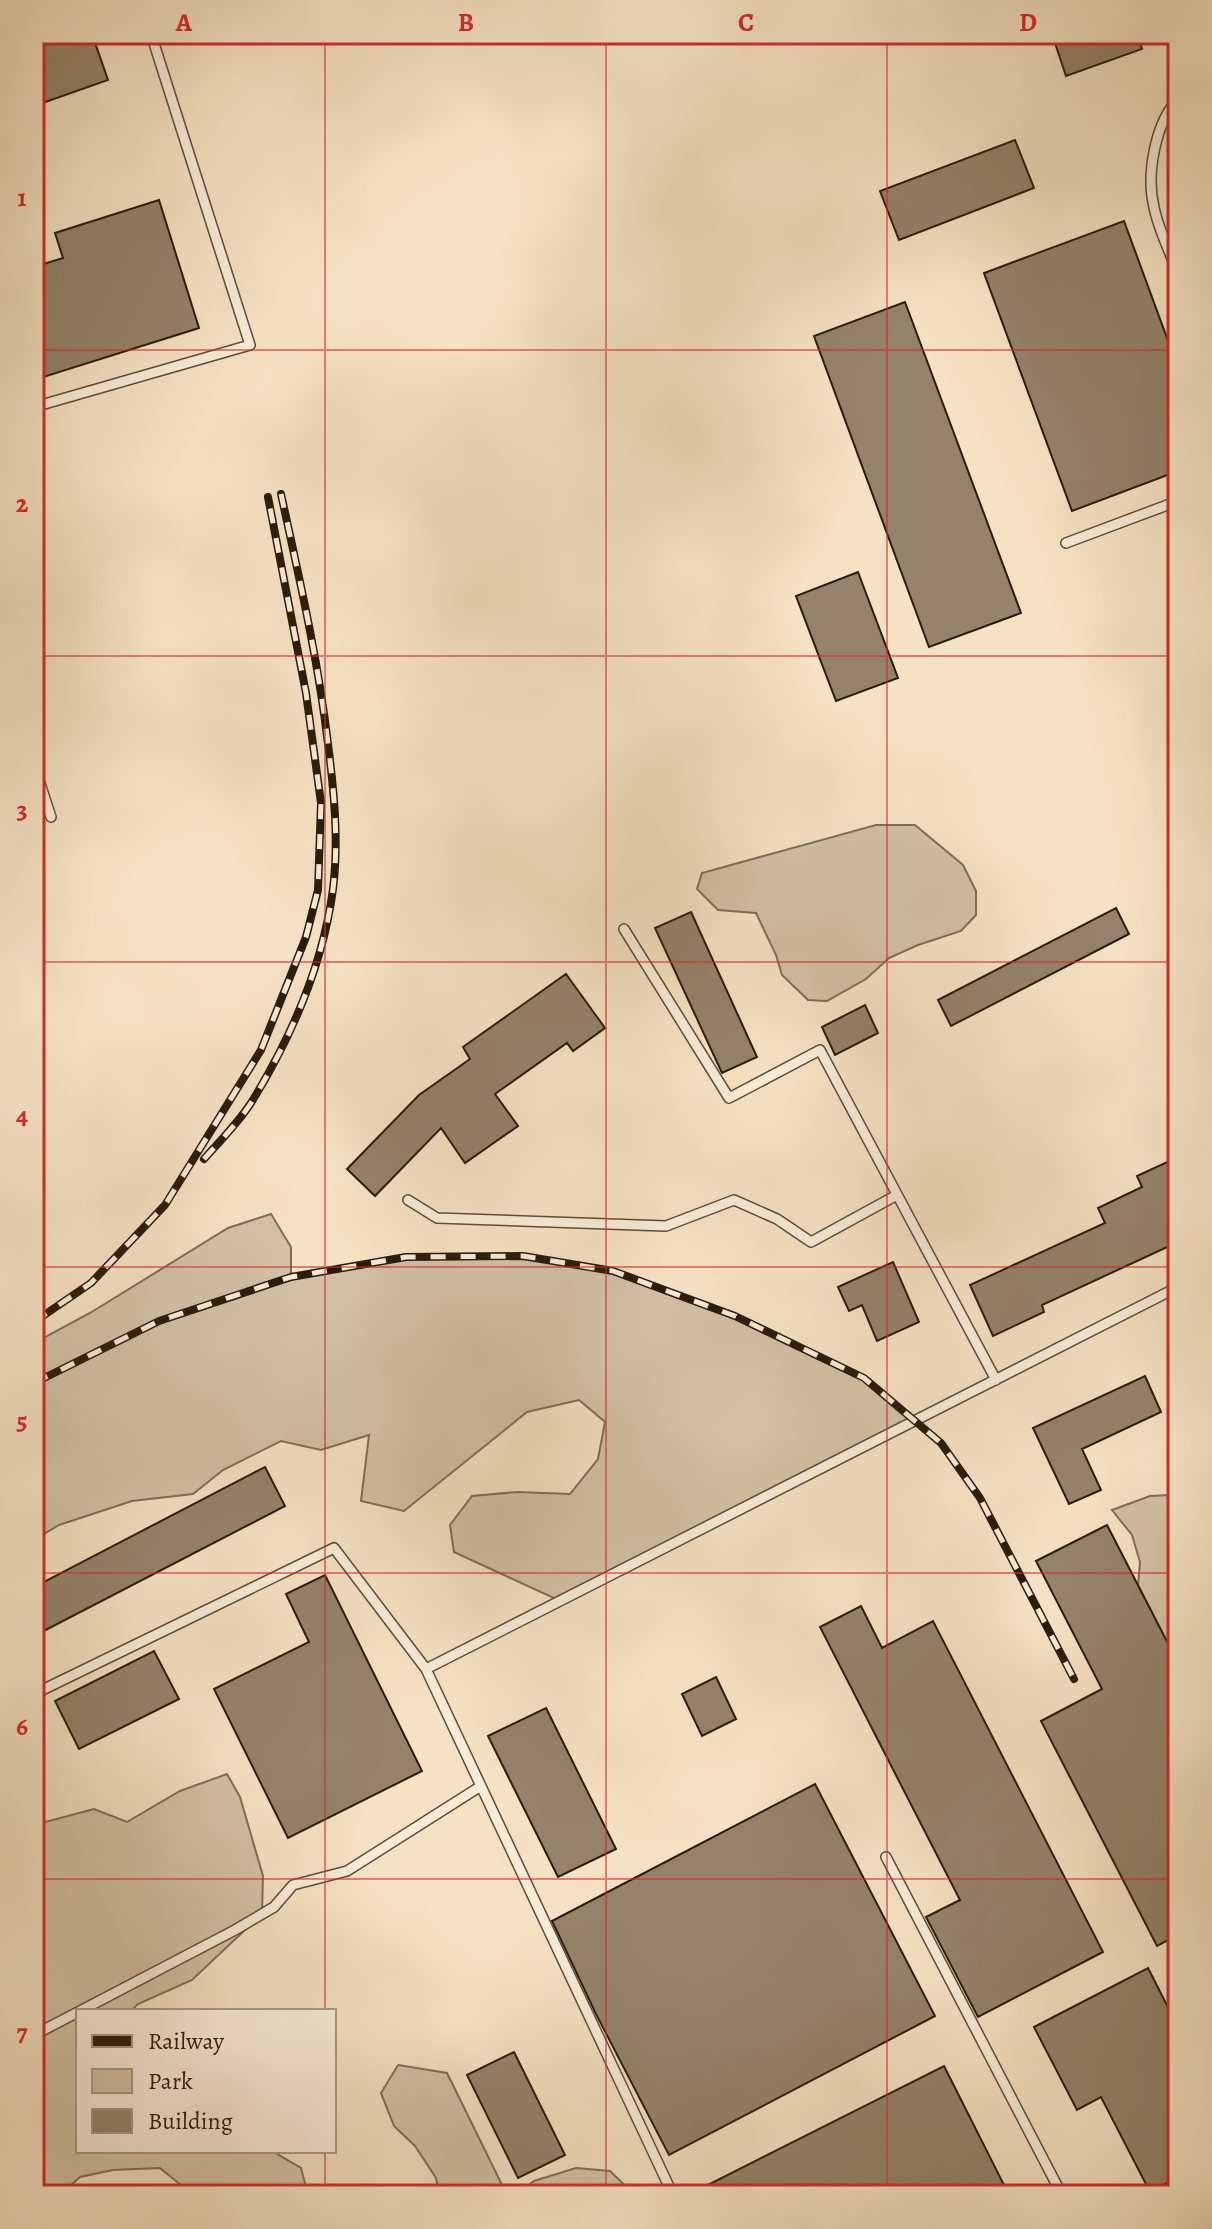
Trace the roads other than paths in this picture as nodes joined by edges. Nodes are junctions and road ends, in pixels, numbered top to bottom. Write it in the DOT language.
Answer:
graph roads {
  1 [pos="151,34"];
  2 [pos="1178,99"];
  3 [pos="1178,273"];
  4 [pos="34,407"];
  5 [pos="1178,501"];
  6 [pos="1066,543"];
  7 [pos="34,765"];
  8 [pos="51,817"];
  9 [pos="624,929"];
  10 [pos="897,1195"];
  11 [pos="408,1200"];
  12 [pos="1178,1287"];
  13 [pos="996,1380"];
  14 [pos="426,1669"];
  15 [pos="34,1694"];
  16 [pos="481,1786"];
  17 [pos="886,1857"];
  18 [pos="83,2009"];
  19 [pos="76,2013"];
  20 [pos="34,2035"];
  21 [pos="673,2195"];
  22 [pos="1062,2195"];
  1 -- 4 [label="lane"];
  2 -- 3 [label="lane"];
  5 -- 6 [label="lane"];
  7 -- 8 [label="lane"];
  9 -- 10 [label="lane"];
  10 -- 11 [label="lane"];
  10 -- 13 [label="lane"];
  12 -- 13 [label="lane"];
  13 -- 14 [label="lane"];
  14 -- 15 [label="lane"];
  14 -- 16 [label="lane"];
  16 -- 18 [label="lane"];
  16 -- 21 [label="lane"];
  17 -- 22 [label="lane"];
  19 -- 20 [label="lane"];
}
